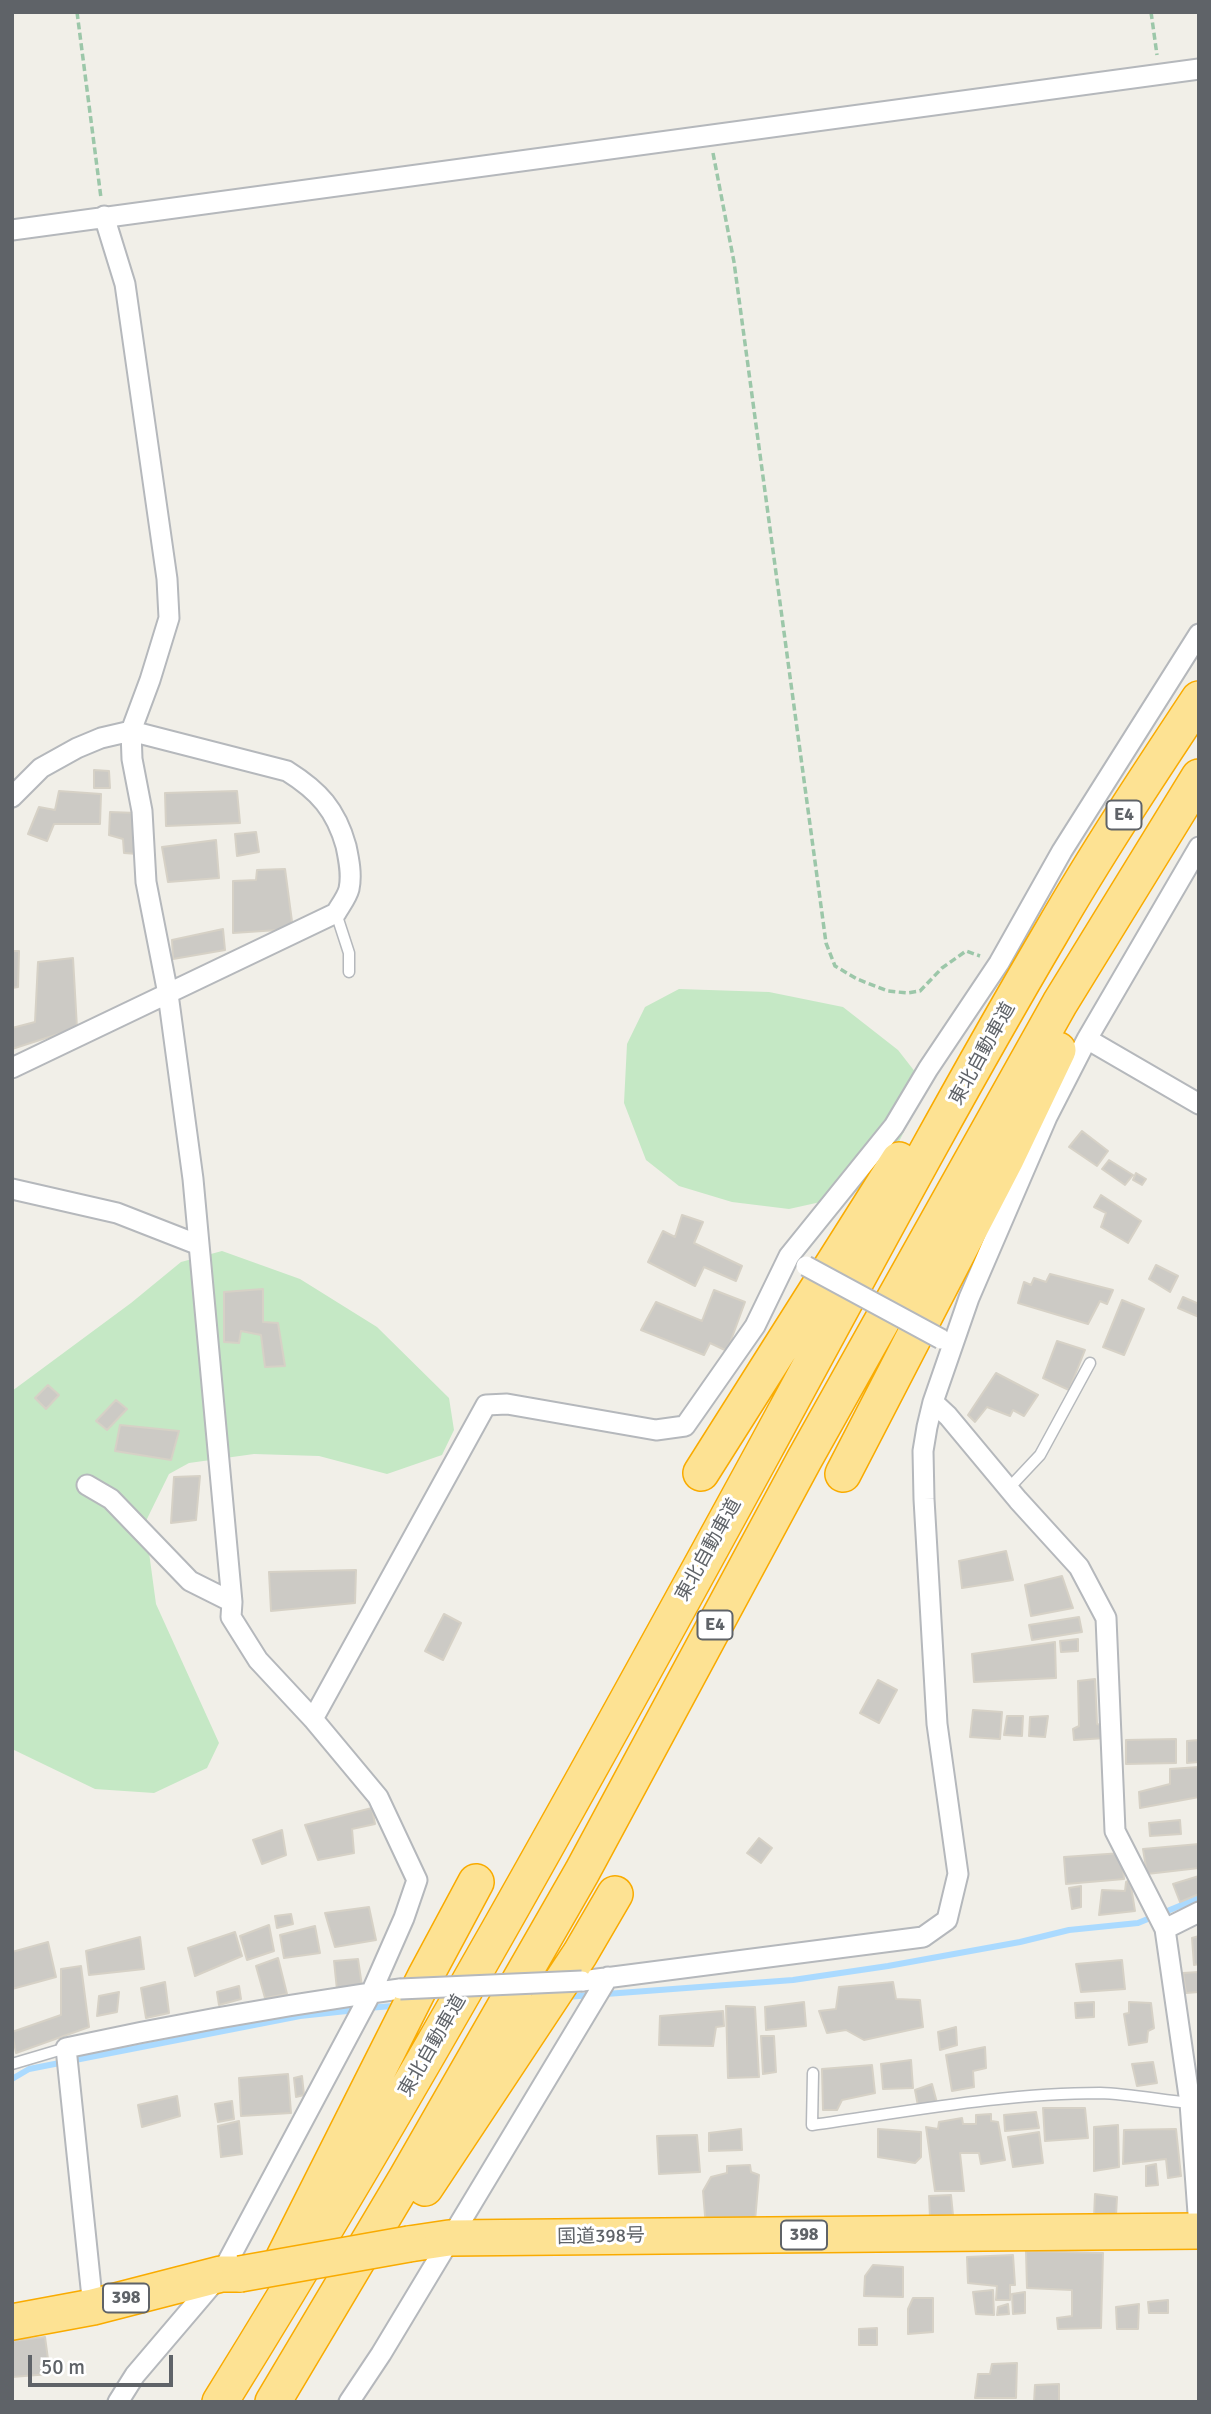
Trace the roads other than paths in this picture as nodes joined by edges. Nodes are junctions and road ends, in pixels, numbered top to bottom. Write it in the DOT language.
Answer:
graph roads {
  1 [pos="1199,69"];
  2 [pos="104,216"];
  3 [pos="12,229"];
  4 [pos="1199,635"];
  5 [pos="1199,699"];
  6 [pos="131,731"];
  7 [pos="1199,776"];
  8 [pos="12,797"];
  9 [pos="1199,847"];
  10 [pos="1155,848"];
  11 [pos="336,913"];
  12 [pos="1052,932"];
  13 [pos="349,972"];
  14 [pos="168,994"];
  15 [pos="1087,1039"];
  16 [pos="12,1068"];
  17 [pos="1199,1104"];
  18 [pos="12,1189"];
  19 [pos="200,1245"];
  20 [pos="797,1261"];
  21 [pos="947,1342"];
  22 [pos="1090,1363"];
  23 [pos="933,1402"];
  24 [pos="701,1474"];
  25 [pos="843,1474"];
  26 [pos="87,1485"];
  27 [pos="1009,1488"];
  28 [pos="232,1602"];
  29 [pos="313,1719"];
  30 [pos="476,1882"];
  31 [pos="615,1894"];
  32 [pos="1199,1912"];
  33 [pos="1165,1928"];
  34 [pos="608,1977"];
  35 [pos="370,1997"];
  36 [pos="67,2052"];
  37 [pos="12,2064"];
  38 [pos="813,2073"];
  39 [pos="1190,2103"];
  40 [pos="1199,2229"];
  41 [pos="449,2238"];
  42 [pos="230,2274"];
  43 [pos="93,2307"];
  44 [pos="12,2322"];
  45 [pos="118,2402"];
  46 [pos="213,2402"];
  47 [pos="220,2402"];
  48 [pos="275,2402"];
  49 [pos="349,2402"];
  1 -- 2 [label="street"];
  2 -- 3 [label="street"];
  2 -- 6 [label="street"];
  4 -- 20 [label="street"];
  5 -- 12 [label="highway, 東北自動車道 / E4"];
  6 -- 8 [label="street"];
  6 -- 11 [label="street"];
  6 -- 14 [label="street"];
  7 -- 10 [label="highway, E4"];
  9 -- 15 [label="street"];
  10 -- 25 [label="highway"];
  10 -- 48 [label="highway, E4"];
  11 -- 13 [label="lane"];
  11 -- 14 [label="street"];
  12 -- 24 [label="highway"];
  12 -- 47 [label="highway, 東北自動車道 / E4"];
  14 -- 16 [label="street"];
  14 -- 19 [label="street"];
  15 -- 17 [label="street"];
  15 -- 21 [label="street"];
  18 -- 19 [label="street"];
  19 -- 28 [label="street"];
  20 -- 21 [label="street, bridge"];
  20 -- 29 [label="street"];
  21 -- 23 [label="street"];
  22 -- 27 [label="lane"];
  23 -- 27 [label="street"];
  23 -- 34 [label="street"];
  26 -- 28 [label="street"];
  27 -- 33 [label="street"];
  28 -- 29 [label="street"];
  29 -- 35 [label="street"];
  30 -- 46 [label="highway"];
  31 -- 48 [label="highway"];
  32 -- 33 [label="street"];
  33 -- 39 [label="street"];
  34 -- 35 [label="street, bridge"];
  34 -- 41 [label="street"];
  35 -- 36 [label="street"];
  35 -- 42 [label="street"];
  36 -- 37 [label="lane"];
  36 -- 43 [label="street"];
  38 -- 39 [label="lane"];
  39 -- 40 [label="street"];
  40 -- 41 [label="highway, 国道398号 / 398"];
  41 -- 42 [label="highway, 国道398号 / 398, bridge"];
  41 -- 49 [label="street"];
  42 -- 43 [label="highway, 国道398号 / 398"];
  42 -- 45 [label="street"];
  43 -- 44 [label="highway, 国道398号 / 398"];
}
